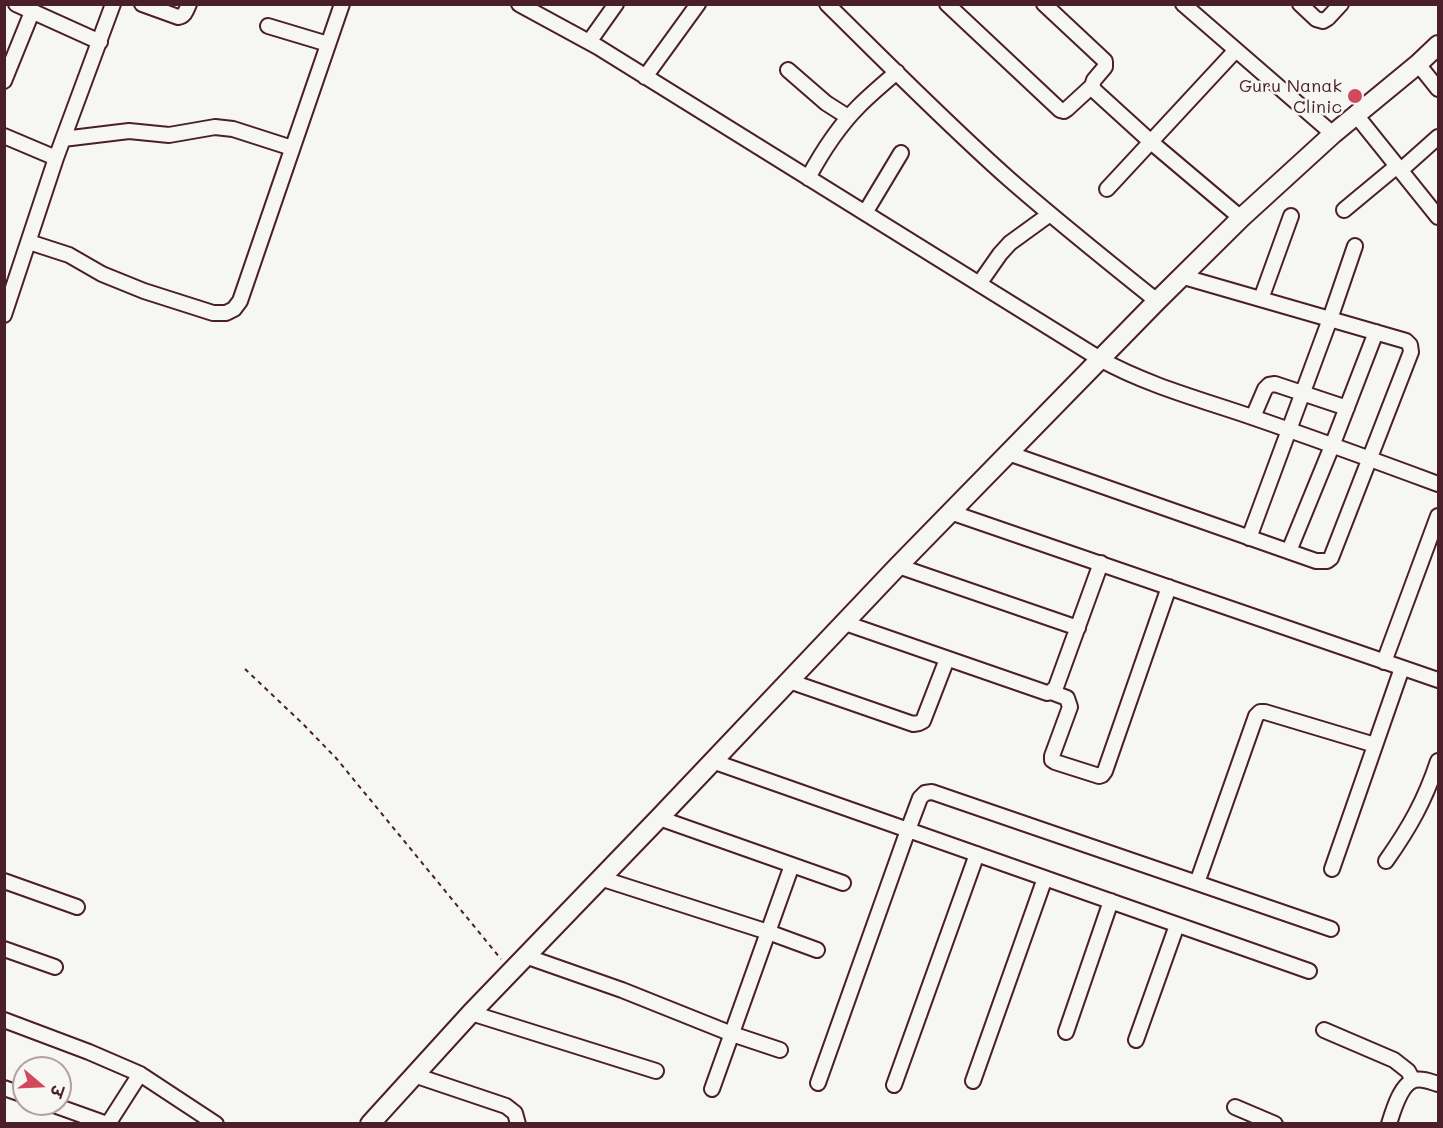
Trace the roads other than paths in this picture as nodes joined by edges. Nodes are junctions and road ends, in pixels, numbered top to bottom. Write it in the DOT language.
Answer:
graph roads {
  1 [pos="16,4"];
  2 [pos="113,4"];
  3 [pos="142,4"];
  4 [pos="189,4"];
  5 [pos="342,4"];
  6 [pos="616,4"];
  7 [pos="698,4"];
  8 [pos="827,4"];
  9 [pos="947,4"];
  10 [pos="1044,4"];
  11 [pos="1183,4"];
  12 [pos="1300,4"];
  13 [pos="1341,4"];
  14 [pos="527,6"];
  15 [pos="32,12"];
  16 [pos="268,26"];
  17 [pos="99,42"];
  18 [pos="589,42"];
  19 [pos="328,44"];
  20 [pos="1438,45"];
  21 [pos="1236,50"];
  22 [pos="8,61"];
  23 [pos="1418,64"];
  24 [pos="788,70"];
  25 [pos="897,72"];
  26 [pos="645,77"];
  27 [pos="4,81"];
  28 [pos="1092,86"];
  29 [pos="1438,89"];
  30 [pos="1356,115"];
  31 [pos="848,117"];
  32 [pos="1333,134"];
  33 [pos="4,136"];
  34 [pos="1438,137"];
  35 [pos="63,139"];
  36 [pos="1151,142"];
  37 [pos="292,148"];
  38 [pos="901,153"];
  39 [pos="56,158"];
  40 [pos="1399,168"];
  41 [pos="808,178"];
  42 [pos="1107,189"];
  43 [pos="1344,210"];
  44 [pos="865,213"];
  45 [pos="1050,214"];
  46 [pos="1291,216"];
  47 [pos="1438,217"];
  48 [pos="1241,218"];
  49 [pos="29,242"];
  50 [pos="1355,246"];
  51 [pos="1184,277"];
  52 [pos="979,284"];
  53 [pos="8,291"];
  54 [pos="1261,299"];
  55 [pos="1157,301"];
  56 [pos="4,315"];
  57 [pos="1330,319"];
  58 [pos="1376,332"];
  59 [pos="1100,359"];
  60 [pos="1303,393"];
  61 [pos="1347,408"];
  62 [pos="1253,417"];
  63 [pos="1289,430"];
  64 [pos="1332,446"];
  65 [pos="1008,453"];
  66 [pos="1369,459"];
  67 [pos="1438,484"];
  68 [pos="950,512"];
  69 [pos="1438,516"];
  70 [pos="1249,537"];
  71 [pos="1288,551"];
  72 [pos="1101,563"];
  73 [pos="898,566"];
  74 [pos="1169,586"];
  75 [pos="845,623"];
  76 [pos="1078,628"];
  77 [pos="947,659"];
  78 [pos="1384,662"];
  79 [pos="1402,668"];
  80 [pos="789,681"];
  81 [pos="1438,681"];
  82 [pos="1051,692"];
  83 [pos="1375,745"];
  84 [pos="712,761"];
  85 [pos="1438,761"];
  86 [pos="1438,784"];
  87 [pos="1425,796"];
  88 [pos="659,818"];
  89 [pos="908,830"];
  90 [pos="977,854"];
  91 [pos="1386,861"];
  92 [pos="792,865"];
  93 [pos="1332,869"];
  94 [pos="600,878"];
  95 [pos="1045,878"];
  96 [pos="4,881"];
  97 [pos="843,883"];
  98 [pos="1197,883"];
  99 [pos="1111,902"];
  100 [pos="77,907"];
  101 [pos="1177,925"];
  102 [pos="1331,928"];
  103 [pos="768,932"];
  104 [pos="4,949"];
  105 [pos="817,950"];
  106 [pos="525,956"];
  107 [pos="55,968"];
  108 [pos="1309,971"];
  109 [pos="471,1013"];
  110 [pos="4,1020"];
  111 [pos="1324,1030"];
  112 [pos="1066,1032"];
  113 [pos="732,1034"];
  114 [pos="1136,1040"];
  115 [pos="780,1050"];
  116 [pos="656,1071"];
  117 [pos="140,1074"];
  118 [pos="414,1075"];
  119 [pos="1413,1080"];
  120 [pos="974,1081"];
  121 [pos="818,1083"];
  122 [pos="894,1084"];
  123 [pos="1438,1084"];
  124 [pos="712,1089"];
  125 [pos="1235,1107"];
  126 [pos="72,1112"];
  127 [pos="107,1124"];
  128 [pos="216,1124"];
  129 [pos="370,1124"];
  130 [pos="518,1124"];
  131 [pos="1275,1124"];
  132 [pos="1389,1124"];
  1 -- 15 [label="street"];
  2 -- 17 [label="street"];
  3 -- 4 [label="street"];
  5 -- 19 [label="street"];
  6 -- 18 [label="street"];
  7 -- 26 [label="street"];
  8 -- 25 [label="street"];
  9 -- 28 [label="street"];
  10 -- 28 [label="street"];
  11 -- 21 [label="street"];
  12 -- 13 [label="street"];
  14 -- 18 [label="street"];
  15 -- 17 [label="street"];
  15 -- 22 [label="street"];
  16 -- 19 [label="street"];
  17 -- 35 [label="street"];
  18 -- 26 [label="street"];
  19 -- 37 [label="street"];
  20 -- 23 [label="street"];
  21 -- 32 [label="street"];
  21 -- 36 [label="street"];
  22 -- 27 [label="street"];
  23 -- 29 [label="street"];
  23 -- 30 [label="street"];
  24 -- 31 [label="street"];
  25 -- 31 [label="street"];
  25 -- 45 [label="street"];
  26 -- 41 [label="street"];
  28 -- 36 [label="street"];
  30 -- 32 [label="street"];
  30 -- 40 [label="street"];
  31 -- 41 [label="street"];
  32 -- 48 [label="street"];
  33 -- 39 [label="street"];
  34 -- 40 [label="street"];
  35 -- 37 [label="street"];
  35 -- 39 [label="street"];
  36 -- 42 [label="street"];
  36 -- 48 [label="street"];
  37 -- 49 [label="street"];
  38 -- 44 [label="street"];
  39 -- 49 [label="street"];
  40 -- 43 [label="street"];
  40 -- 47 [label="street"];
  41 -- 44 [label="street"];
  44 -- 52 [label="street"];
  45 -- 52 [label="street"];
  45 -- 55 [label="street"];
  46 -- 54 [label="street"];
  48 -- 51 [label="street"];
  49 -- 53 [label="street"];
  50 -- 57 [label="street"];
  51 -- 54 [label="street"];
  51 -- 55 [label="street"];
  52 -- 59 [label="street"];
  53 -- 56 [label="street"];
  54 -- 57 [label="street"];
  55 -- 59 [label="street"];
  57 -- 58 [label="street"];
  57 -- 60 [label="street"];
  58 -- 61 [label="street"];
  58 -- 66 [label="street"];
  59 -- 62 [label="street"];
  59 -- 65 [label="street"];
  60 -- 61 [label="street"];
  60 -- 62 [label="street"];
  60 -- 63 [label="street"];
  61 -- 64 [label="street"];
  62 -- 63 [label="street"];
  63 -- 64 [label="street"];
  63 -- 70 [label="street"];
  64 -- 66 [label="street"];
  64 -- 71 [label="street"];
  65 -- 68 [label="street"];
  65 -- 70 [label="street"];
  66 -- 67 [label="street"];
  66 -- 71 [label="street"];
  68 -- 72 [label="street"];
  68 -- 73 [label="street"];
  69 -- 78 [label="street"];
  70 -- 71 [label="street"];
  72 -- 74 [label="street"];
  72 -- 76 [label="street"];
  73 -- 75 [label="street"];
  73 -- 76 [label="street"];
  74 -- 78 [label="street"];
  74 -- 82 [label="street"];
  75 -- 77 [label="street"];
  75 -- 80 [label="street"];
  76 -- 82 [label="street"];
  77 -- 80 [label="street"];
  77 -- 82 [label="street"];
  78 -- 79 [label="street"];
  79 -- 81 [label="street"];
  79 -- 83 [label="street"];
  80 -- 84 [label="street"];
  83 -- 93 [label="street"];
  83 -- 98 [label="street"];
  84 -- 88 [label="street"];
  84 -- 89 [label="street"];
  85 -- 87 [label="street"];
  86 -- 87 [label="street"];
  87 -- 91 [label="street"];
  88 -- 92 [label="street"];
  88 -- 94 [label="street"];
  89 -- 90 [label="street"];
  89 -- 98 [label="street"];
  89 -- 121 [label="street"];
  90 -- 95 [label="street"];
  90 -- 122 [label="street"];
  92 -- 97 [label="street"];
  92 -- 103 [label="street"];
  94 -- 103 [label="street"];
  94 -- 106 [label="street"];
  95 -- 99 [label="street"];
  95 -- 120 [label="street"];
  96 -- 100 [label="street"];
  98 -- 102 [label="street"];
  99 -- 101 [label="street"];
  99 -- 112 [label="street"];
  101 -- 108 [label="street"];
  101 -- 114 [label="street"];
  103 -- 105 [label="street"];
  103 -- 113 [label="street"];
  104 -- 107 [label="street"];
  106 -- 109 [label="street"];
  106 -- 113 [label="street"];
  109 -- 116 [label="street"];
  109 -- 118 [label="street"];
  110 -- 117 [label="street"];
  111 -- 119 [label="street"];
  113 -- 115 [label="street"];
  113 -- 124 [label="street"];
  117 -- 127 [label="street"];
  117 -- 128 [label="street"];
  118 -- 129 [label="street"];
  118 -- 130 [label="street"];
  119 -- 123 [label="street"];
  119 -- 132 [label="street"];
  125 -- 131 [label="street"];
  126 -- 127 [label="street"];
}
